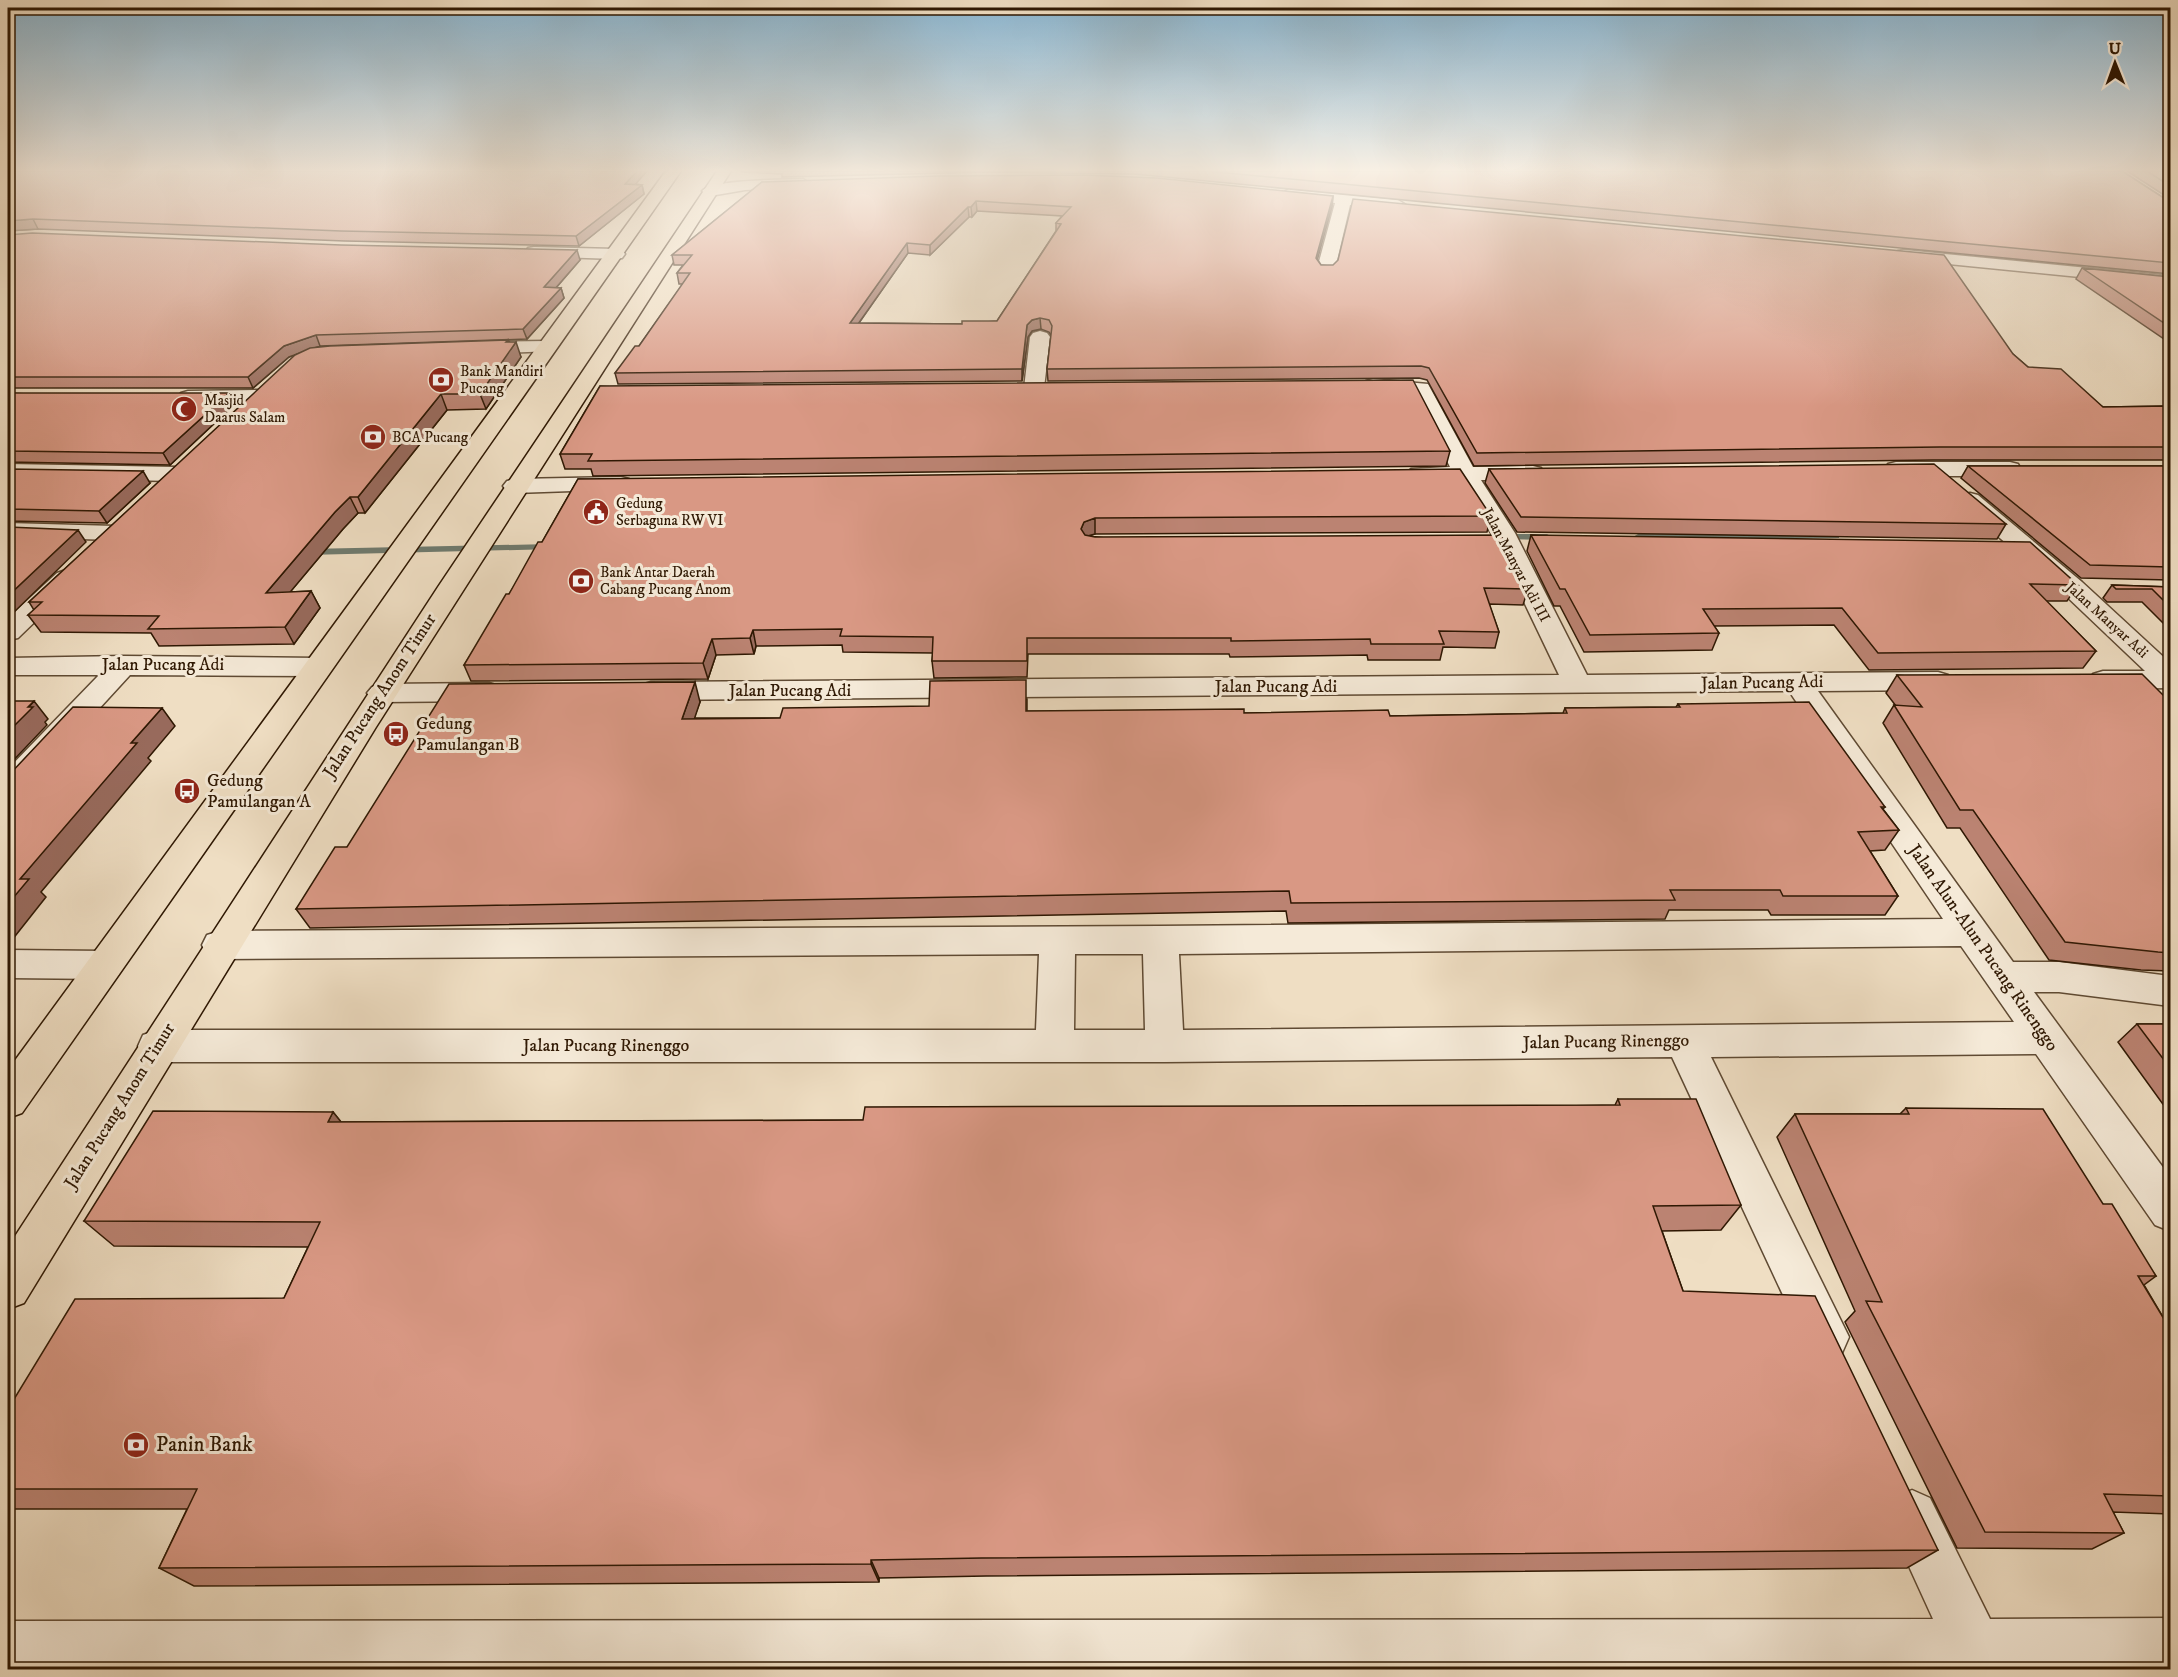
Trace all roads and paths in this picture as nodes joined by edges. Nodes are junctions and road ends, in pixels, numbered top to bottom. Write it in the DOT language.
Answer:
graph roads {
  1 [pos="619,249"];
  2 [pos="672,249"];
  3 [pos="1331,249"];
  4 [pos="518,252"];
  5 [pos="616,254"];
  6 [pos="1893,254"];
  7 [pos="1326,269"];
  8 [pos="2170,281"];
  9 [pos="1040,337"];
  10 [pos="547,347"];
  11 [pos="453,349"];
  12 [pos="1354,385"];
  13 [pos="1034,388"];
  14 [pos="1058,388"];
  15 [pos="1010,389"];
  16 [pos="578,393"];
  17 [pos="599,393"];
  18 [pos="164,397"];
  19 [pos="234,419"];
  20 [pos="1933,469"];
  21 [pos="2028,469"];
  22 [pos="1874,470"];
  23 [pos="8,471"];
  24 [pos="1558,473"];
  25 [pos="1465,474"];
  26 [pos="1394,475"];
  27 [pos="647,484"];
  28 [pos="515,486"];
  29 [pos="154,496"];
  30 [pos="8,531"];
  31 [pos="2073,588"];
  32 [pos="2106,589"];
  33 [pos="8,632"];
  34 [pos="124,665"];
  35 [pos="8,666"];
  36 [pos="318,666"];
  37 [pos="2170,678"];
  38 [pos="2077,680"];
  39 [pos="1961,681"];
  40 [pos="1798,683"];
  41 [pos="1578,685"];
  42 [pos="513,692"];
  43 [pos="621,692"];
  44 [pos="382,693"];
  45 [pos="8,788"];
  46 [pos="1971,932"];
  47 [pos="1057,940"];
  48 [pos="1161,940"];
  49 [pos="220,945"];
  50 [pos="8,964"];
  51 [pos="105,964"];
  52 [pos="2003,977"];
  53 [pos="2170,991"];
  54 [pos="2047,1038"];
  55 [pos="1684,1041"];
  56 [pos="157,1046"];
  57 [pos="1055,1046"];
  58 [pos="1165,1046"];
  59 [pos="8,1101"];
  60 [pos="2170,1211"];
  61 [pos="8,1287"];
  62 [pos="1844,1375"];
  63 [pos="1896,1483"];
  64 [pos="1974,1645"];
  65 [pos="2170,1646"];
  66 [pos="8,1649"];
  1 -- 5 [label="main road"];
  2 -- 16 [label="main road, Jalan Pucang Anom Timur"];
  3 -- 7 [label="street"];
  4 -- 5 [label="street"];
  5 -- 10 [label="main road"];
  6 -- 8 [label="street"];
  9 -- 13 [label="street"];
  10 -- 11 [label="street"];
  10 -- 36 [label="main road"];
  12 -- 25 [label="street, Jalan Manyar Adi III"];
  13 -- 14 [label="street"];
  13 -- 15 [label="street"];
  16 -- 17 [label="street"];
  16 -- 28 [label="main road, Jalan Pucang Anom Timur"];
  18 -- 19 [label="street"];
  20 -- 21 [label="street"];
  20 -- 22 [label="street"];
  20 -- 31 [label="street, Jalan Manyar Adi"];
  23 -- 29 [label="street"];
  24 -- 25 [label="street"];
  25 -- 26 [label="street"];
  25 -- 41 [label="street, Jalan Manyar Adi III"];
  27 -- 28 [label="street"];
  28 -- 44 [label="main road, Jalan Pucang Anom Timur"];
  30 -- 33 [label="street"];
  31 -- 32 [label="street"];
  31 -- 37 [label="street, Jalan Manyar Adi"];
  34 -- 35 [label="street, Jalan Pucang Adi"];
  34 -- 36 [label="street, Jalan Pucang Adi"];
  34 -- 45 [label="street"];
  36 -- 51 [label="main road"];
  37 -- 38 [label="street"];
  39 -- 40 [label="street, Jalan Pucang Adi"];
  40 -- 41 [label="street, Jalan Pucang Adi"];
  40 -- 46 [label="street, Jalan Alun-Alun Pucang Rinenggo"];
  41 -- 43 [label="street, Jalan Pucang Adi"];
  42 -- 44 [label="street"];
  44 -- 49 [label="main road, Jalan Pucang Anom Timur"];
  46 -- 48 [label="street"];
  46 -- 52 [label="street, Jalan Alun-Alun Pucang Rinenggo"];
  47 -- 48 [label="street"];
  47 -- 49 [label="street"];
  47 -- 57 [label="street"];
  48 -- 58 [label="street"];
  49 -- 56 [label="main road, Jalan Pucang Anom Timur"];
  50 -- 51 [label="street"];
  51 -- 59 [label="main road"];
  52 -- 53 [label="street"];
  52 -- 54 [label="street, Jalan Alun-Alun Pucang Rinenggo"];
  54 -- 55 [label="street, Jalan Pucang Rinenggo"];
  54 -- 60 [label="street, Jalan Alun-Alun Pucang Rinenggo"];
  55 -- 58 [label="street, Jalan Pucang Rinenggo"];
  55 -- 62 [label="street"];
  56 -- 57 [label="street, Jalan Pucang Rinenggo"];
  56 -- 61 [label="main road, Jalan Pucang Anom Timur"];
  57 -- 58 [label="street, Jalan Pucang Rinenggo"];
  63 -- 64 [label="street"];
  64 -- 65 [label="street"];
  64 -- 66 [label="street"];
}
